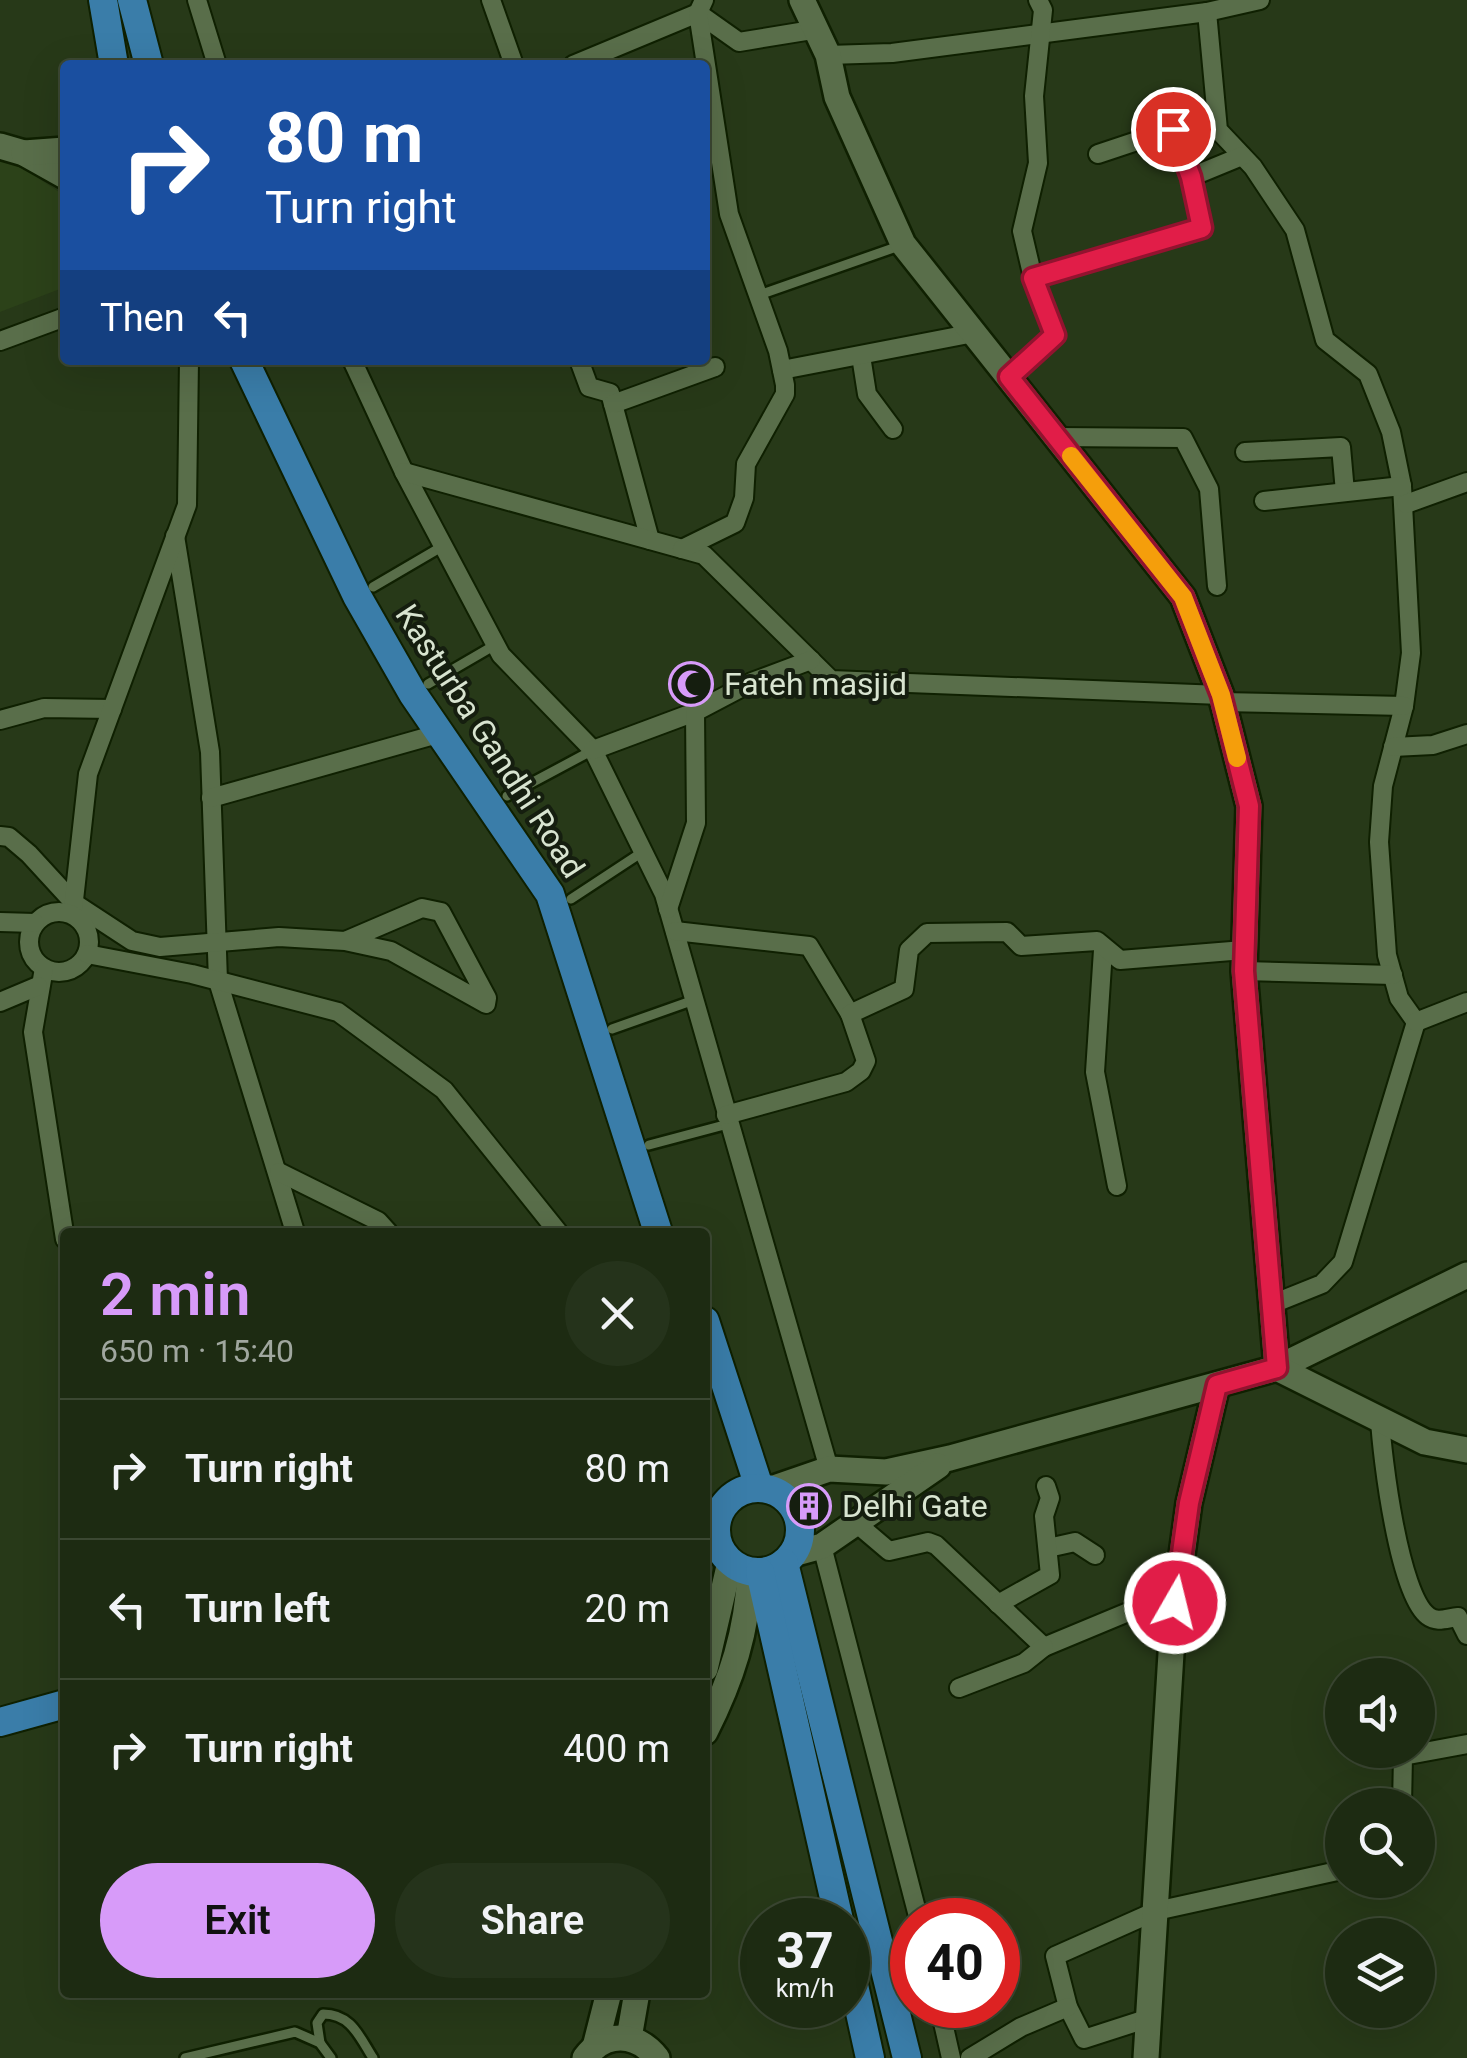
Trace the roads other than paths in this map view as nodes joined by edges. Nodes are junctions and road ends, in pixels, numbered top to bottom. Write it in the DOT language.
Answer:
graph roads {
  1 [pos="103,0"];
  2 [pos="132,0"];
  3 [pos="197,0"];
  4 [pos="490,0"];
  5 [pos="802,0"];
  6 [pos="1038,0"];
  7 [pos="1260,0"];
  8 [pos="701,6"];
  9 [pos="1206,12"];
  10 [pos="812,30"];
  11 [pos="1039,34"];
  12 [pos="828,55"];
  13 [pos="113,60"];
  14 [pos="149,60"];
  15 [pos="215,60"];
  16 [pos="512,60"];
  17 [pos="584,60"];
  18 [pos="709,60"];
  19 [pos="710,71"];
  20 [pos="12,149"];
  21 [pos="60,150"];
  22 [pos="1098,154"];
  23 [pos="1242,156"];
  24 [pos="60,173"];
  25 [pos="1191,177"];
  26 [pos="903,244"];
  27 [pos="1033,278"];
  28 [pos="758,294"];
  29 [pos="60,319"];
  30 [pos="974,333"];
  31 [pos="0,341"];
  32 [pos="861,356"];
  33 [pos="189,365"];
  34 [pos="246,365"];
  35 [pos="265,365"];
  36 [pos="354,365"];
  37 [pos="582,365"];
  38 [pos="715,367"];
  39 [pos="782,370"];
  40 [pos="1009,377"];
  41 [pos="613,404"];
  42 [pos="893,429"];
  43 [pos="1056,437"];
  44 [pos="1246,452"];
  45 [pos="404,472"];
  46 [pos="1467,482"];
  47 [pos="1346,492"];
  48 [pos="1404,495"];
  49 [pos="1264,501"];
  50 [pos="175,536"];
  51 [pos="650,540"];
  52 [pos="443,546"];
  53 [pos="682,549"];
  54 [pos="1217,586"];
  55 [pos="372,587"];
  56 [pos="495,645"];
  57 [pos="811,660"];
  58 [pos="428,684"];
  59 [pos="1222,699"];
  60 [pos="1404,706"];
  61 [pos="112,709"];
  62 [pos="695,712"];
  63 [pos="0,720"];
  64 [pos="441,733"];
  65 [pos="1467,734"];
  66 [pos="1393,747"];
  67 [pos="594,750"];
  68 [pos="507,796"];
  69 [pos="212,798"];
  70 [pos="0,836"];
  71 [pos="644,852"];
  72 [pos="571,899"];
  73 [pos="73,909"];
  74 [pos="668,909"];
  75 [pos="0,922"];
  76 [pos="35,924"];
  77 [pos="675,932"];
  78 [pos="216,940"];
  79 [pos="346,940"];
  80 [pos="1103,950"];
  81 [pos="87,954"];
  82 [pos="1244,960"];
  83 [pos="1393,975"];
  84 [pos="41,977"];
  85 [pos="218,981"];
  86 [pos="694,1000"];
  87 [pos="0,1002"];
  88 [pos="1467,1002"];
  89 [pos="850,1014"];
  90 [pos="1416,1022"];
  91 [pos="612,1030"];
  92 [pos="727,1119"];
  93 [pos="649,1146"];
  94 [pos="279,1172"];
  95 [pos="1118,1186"];
  96 [pos="63,1228"];
  97 [pos="293,1228"];
  98 [pos="384,1228"];
  99 [pos="555,1228"];
  100 [pos="657,1228"];
  101 [pos="676,1228"];
  102 [pos="1467,1275"];
  103 [pos="1270,1305"];
  104 [pos="710,1349"];
  105 [pos="1277,1368"];
  106 [pos="1217,1385"];
  107 [pos="710,1398"];
  108 [pos="1380,1420"];
  109 [pos="1467,1450"];
  110 [pos="950,1458"];
  111 [pos="829,1469"];
  112 [pos="1046,1486"];
  113 [pos="738,1500"];
  114 [pos="856,1522"];
  115 [pos="822,1546"];
  116 [pos="1048,1548"];
  117 [pos="1095,1555"];
  118 [pos="749,1561"];
  119 [pos="1175,1603"];
  120 [pos="998,1604"];
  121 [pos="1467,1635"];
  122 [pos="1044,1647"];
  123 [pos="710,1657"];
  124 [pos="959,1688"];
  125 [pos="60,1689"];
  126 [pos="60,1705"];
  127 [pos="0,1706"];
  128 [pos="710,1721"];
  129 [pos="0,1722"];
  130 [pos="1467,1744"];
  131 [pos="1402,1788"];
  132 [pos="1325,1874"];
  133 [pos="833,1898"];
  134 [pos="913,1898"];
  135 [pos="1156,1911"];
  136 [pos="607,1998"];
  137 [pos="636,1998"];
  138 [pos="1068,2006"];
  139 [pos="1149,2018"];
  140 [pos="863,2028"];
  141 [pos="944,2028"];
  142 [pos="629,2038"];
  143 [pos="320,2042"];
  144 [pos="590,2052"];
  145 [pos="185,2058"];
  146 [pos="331,2058"];
  147 [pos="373,2058"];
  148 [pos="657,2058"];
  149 [pos="870,2058"];
  150 [pos="907,2058"];
  151 [pos="951,2058"];
  152 [pos="970,2058"];
  153 [pos="1146,2058"];
  1 -- 13 [label="main road"];
  2 -- 14 [label="main road"];
  3 -- 15 [label="street"];
  4 -- 16 [label="street"];
  5 -- 10 [label="street"];
  6 -- 11 [label="street"];
  7 -- 9 [label="street"];
  8 -- 10 [label="street"];
  8 -- 17 [label="street"];
  8 -- 18 [label="street"];
  9 -- 11 [label="street"];
  9 -- 23 [label="street"];
  10 -- 12 [label="street"];
  11 -- 12 [label="street"];
  11 -- 27 [label="street"];
  12 -- 26 [label="street"];
  19 -- 28 [label="street"];
  20 -- 21 [label="street"];
  20 -- 24 [label="street"];
  22 -- 25 [label="street"];
  23 -- 25 [label="street"];
  23 -- 48 [label="street"];
  25 -- 27 [label="street"];
  26 -- 28 [label="lane"];
  26 -- 30 [label="street"];
  27 -- 40 [label="street"];
  28 -- 39 [label="street"];
  29 -- 31 [label="street"];
  30 -- 32 [label="street"];
  30 -- 40 [label="street"];
  32 -- 39 [label="street"];
  32 -- 42 [label="street"];
  33 -- 50 [label="street"];
  34 -- 64 [label="main road, Kasturba Gandhi Road"];
  35 -- 55 [label="main road, Kasturba Gandhi Road"];
  36 -- 45 [label="street"];
  37 -- 41 [label="street"];
  38 -- 41 [label="street"];
  39 -- 53 [label="street"];
  40 -- 43 [label="street"];
  41 -- 51 [label="street"];
  43 -- 54 [label="street"];
  43 -- 59 [label="street"];
  44 -- 47 [label="street"];
  45 -- 51 [label="street"];
  45 -- 52 [label="street"];
  46 -- 48 [label="street"];
  47 -- 48 [label="street"];
  47 -- 49 [label="street"];
  48 -- 60 [label="street"];
  50 -- 61 [label="street"];
  50 -- 69 [label="street"];
  51 -- 53 [label="street"];
  52 -- 55 [label="lane"];
  52 -- 56 [label="street"];
  53 -- 57 [label="street"];
  55 -- 58 [label="main road, Kasturba Gandhi Road"];
  56 -- 58 [label="lane"];
  56 -- 67 [label="street"];
  57 -- 59 [label="street"];
  57 -- 62 [label="street"];
  58 -- 68 [label="main road, Kasturba Gandhi Road"];
  59 -- 60 [label="street"];
  59 -- 82 [label="street"];
  60 -- 66 [label="street"];
  61 -- 63 [label="street"];
  61 -- 73 [label="street"];
  62 -- 67 [label="street"];
  62 -- 74 [label="street"];
  64 -- 69 [label="street"];
  64 -- 100 [label="main road, Kasturba Gandhi Road"];
  65 -- 66 [label="street"];
  66 -- 83 [label="street"];
  67 -- 68 [label="lane"];
  67 -- 71 [label="street"];
  68 -- 72 [label="main road, Kasturba Gandhi Road"];
  69 -- 78 [label="street"];
  70 -- 73 [label="street"];
  71 -- 72 [label="lane"];
  71 -- 74 [label="street"];
  72 -- 91 [label="main road, Kasturba Gandhi Road"];
  73 -- 76 [label="street"];
  73 -- 78 [label="street"];
  73 -- 81 [label="street"];
  74 -- 77 [label="street"];
  75 -- 76 [label="street"];
  76 -- 84 [label="street"];
  77 -- 86 [label="street"];
  77 -- 89 [label="street"];
  78 -- 79 [label="street"];
  78 -- 85 [label="street"];
  79 -- 79 [label="street"];
  80 -- 82 [label="street"];
  80 -- 89 [label="street"];
  80 -- 95 [label="street"];
  81 -- 84 [label="street"];
  81 -- 85 [label="street"];
  82 -- 83 [label="street"];
  82 -- 103 [label="street"];
  83 -- 90 [label="street"];
  84 -- 87 [label="street"];
  84 -- 96 [label="street"];
  85 -- 94 [label="street"];
  85 -- 99 [label="street"];
  86 -- 91 [label="lane"];
  86 -- 92 [label="street"];
  88 -- 90 [label="street"];
  89 -- 92 [label="street"];
  90 -- 103 [label="street"];
  91 -- 93 [label="main road, Kasturba Gandhi Road"];
  92 -- 93 [label="lane"];
  92 -- 111 [label="street"];
  93 -- 101 [label="main road, Kasturba Gandhi Road"];
  94 -- 97 [label="street"];
  94 -- 98 [label="street"];
  102 -- 105 [label="street"];
  103 -- 105 [label="street"];
  104 -- 113 [label="main road"];
  105 -- 106 [label="street"];
  105 -- 108 [label="street"];
  106 -- 110 [label="street"];
  106 -- 119 [label="street"];
  107 -- 113 [label="main road"];
  108 -- 109 [label="street"];
  108 -- 121 [label="street"];
  110 -- 111 [label="street"];
  110 -- 114 [label="street"];
  111 -- 113 [label="street"];
  112 -- 116 [label="street"];
  113 -- 118 [label="main road"];
  113 -- 118 [label="main road"];
  114 -- 115 [label="street"];
  114 -- 120 [label="street"];
  115 -- 118 [label="street"];
  115 -- 134 [label="street"];
  116 -- 117 [label="street"];
  116 -- 120 [label="street"];
  118 -- 123 [label="street"];
  118 -- 128 [label="street"];
  118 -- 133 [label="main road"];
  118 -- 150 [label="main road"];
  119 -- 122 [label="street"];
  119 -- 135 [label="street"];
  120 -- 122 [label="street"];
  122 -- 124 [label="street"];
  125 -- 127 [label="main road"];
  126 -- 129 [label="main road"];
  130 -- 131 [label="street"];
  132 -- 135 [label="street"];
  135 -- 138 [label="street"];
  135 -- 139 [label="street"];
  136 -- 144 [label="street"];
  137 -- 142 [label="street"];
  138 -- 139 [label="street"];
  138 -- 152 [label="street"];
  139 -- 153 [label="street"];
  140 -- 149 [label="main road"];
  141 -- 151 [label="street"];
  142 -- 144 [label="street"];
  142 -- 148 [label="street"];
  143 -- 145 [label="lane"];
  143 -- 146 [label="lane"];
  143 -- 147 [label="lane"];
}
